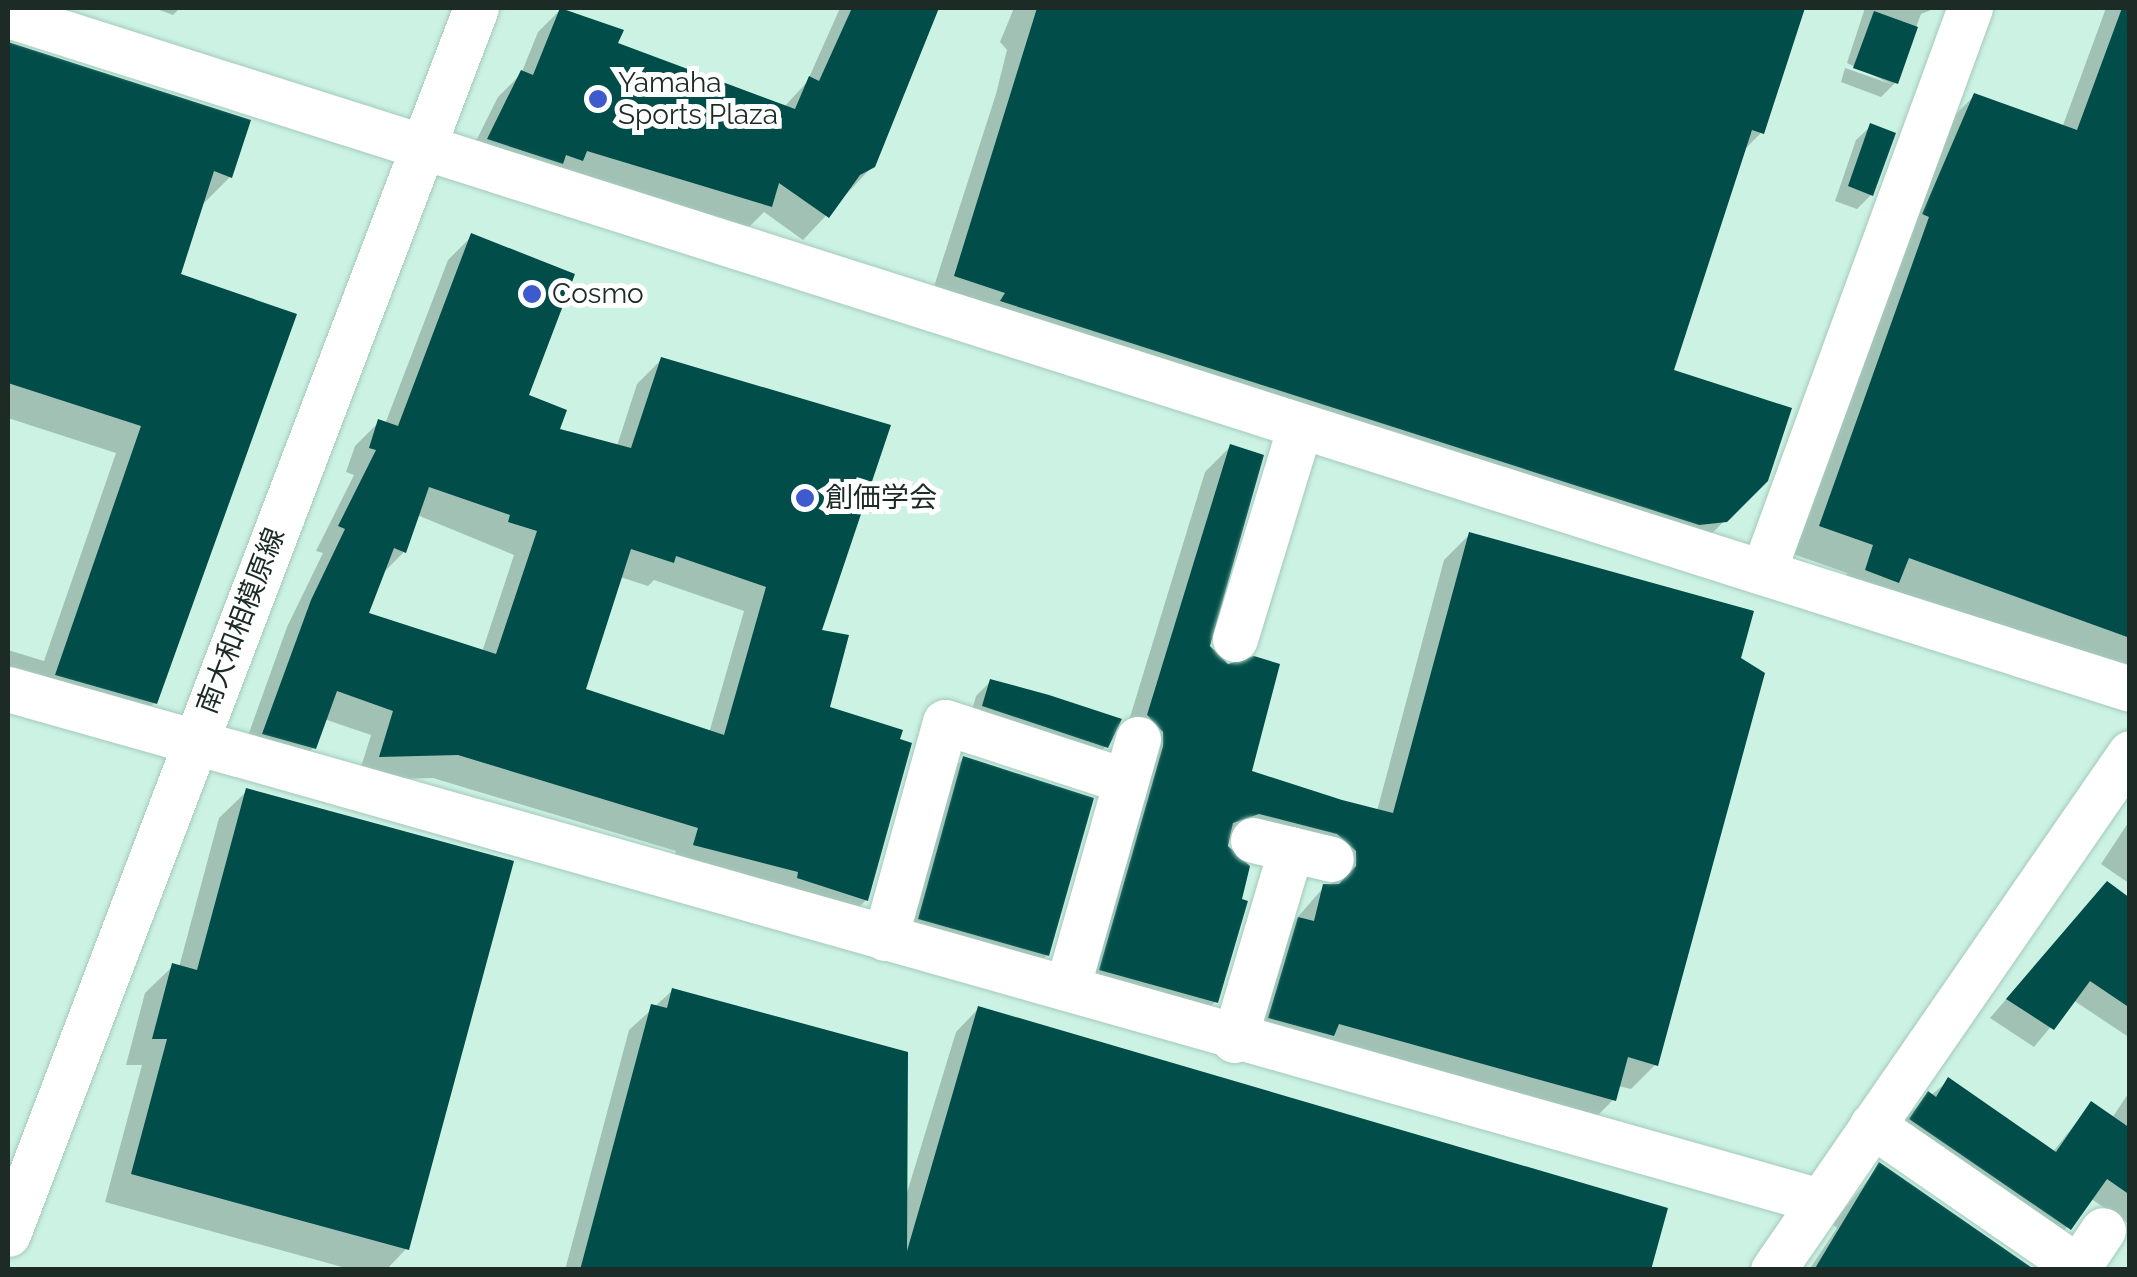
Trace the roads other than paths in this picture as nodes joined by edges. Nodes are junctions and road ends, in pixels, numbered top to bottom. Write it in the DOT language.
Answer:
graph roads {
  1 [pos="476,8"];
  2 [pos="1970,8"];
  3 [pos="8,15"];
  4 [pos="424,146"];
  5 [pos="1300,427"];
  6 [pos="1762,572"];
  7 [pos="1235,640"];
  8 [pos="8,689"];
  9 [pos="2130,689"];
  10 [pos="193,746"];
  11 [pos="2130,754"];
  12 [pos="1292,849"];
  13 [pos="885,938"];
  14 [pos="1066,988"];
  15 [pos="1234,1040"];
  16 [pos="1872,1126"];
  17 [pos="1820,1201"];
  18 [pos="2103,1230"];
  19 [pos="8,1234"];
  20 [pos="2077,1268"];
  21 [pos="1773,1270"];
  1 -- 4 [label="street, 南大和相模原線"];
  2 -- 6 [label="street"];
  3 -- 4 [label="street"];
  4 -- 5 [label="street"];
  4 -- 10 [label="street, 南大和相模原線"];
  5 -- 6 [label="street"];
  5 -- 7 [label="street"];
  6 -- 9 [label="street"];
  8 -- 10 [label="street"];
  10 -- 13 [label="street"];
  10 -- 19 [label="street, 南大和相模原線"];
  11 -- 16 [label="street"];
  12 -- 15 [label="street"];
  13 -- 14 [label="street"];
  13 -- 14 [label="street"];
  14 -- 15 [label="street"];
  15 -- 17 [label="street"];
  16 -- 17 [label="street"];
  16 -- 20 [label="street"];
  17 -- 21 [label="street"];
  18 -- 20 [label="street"];
}
